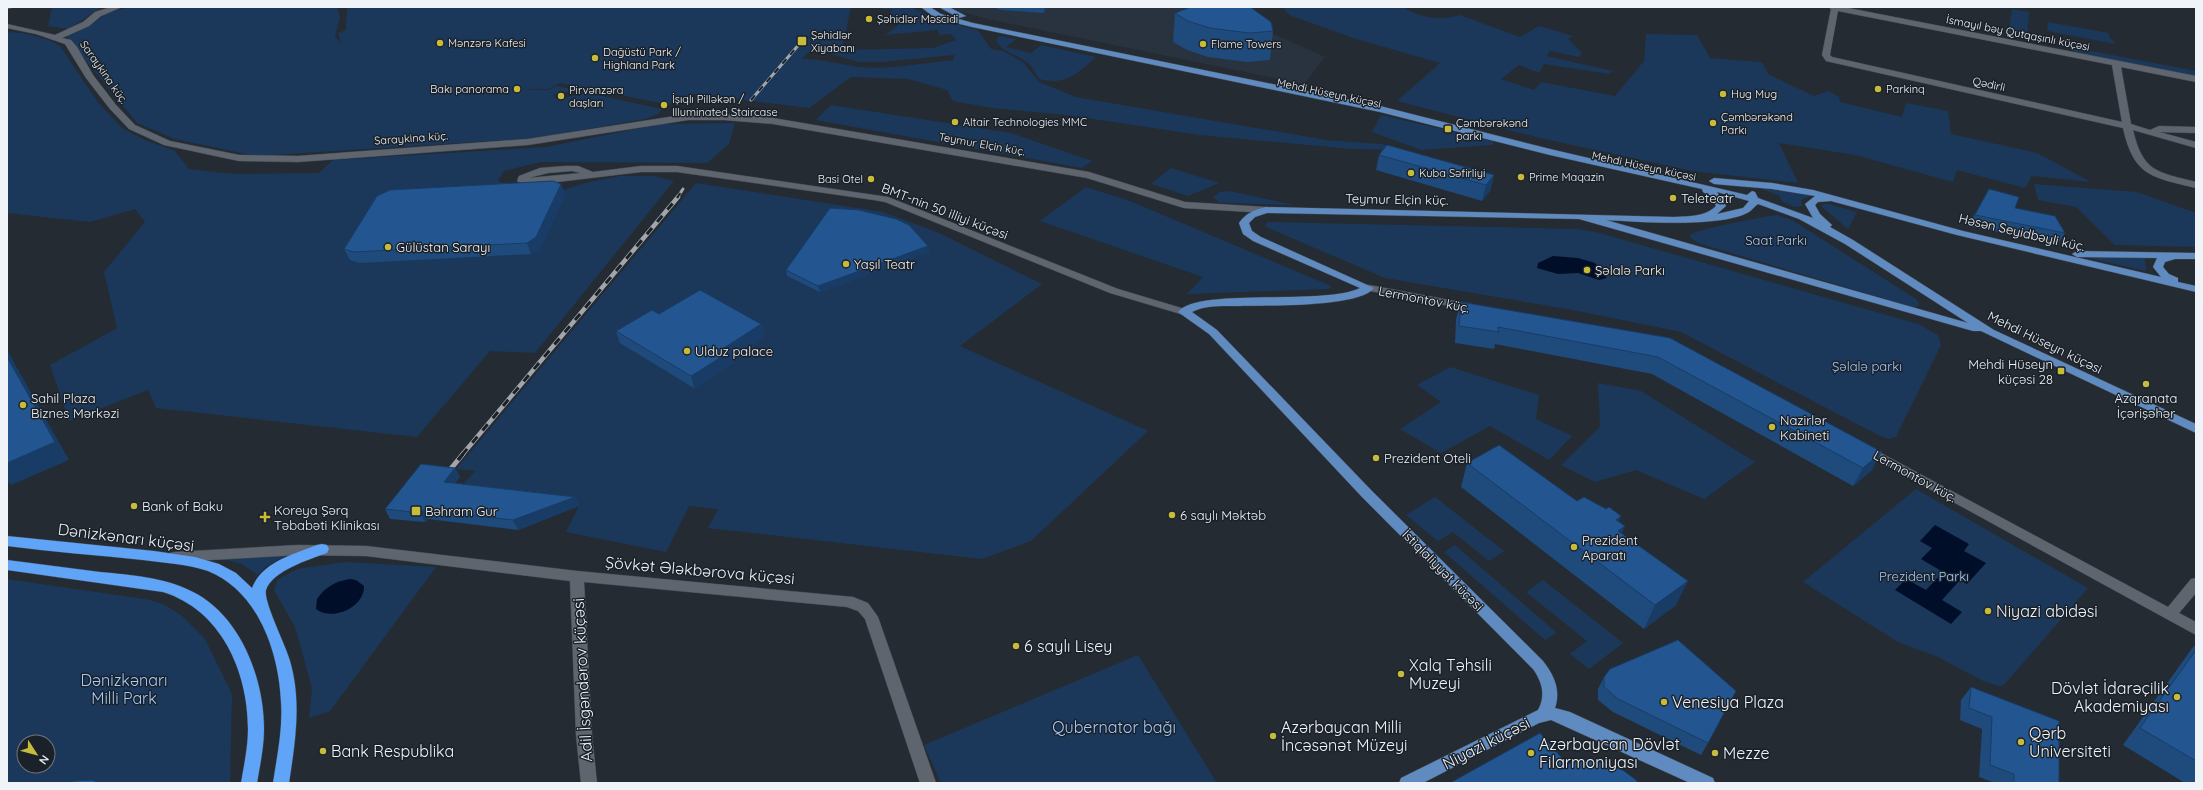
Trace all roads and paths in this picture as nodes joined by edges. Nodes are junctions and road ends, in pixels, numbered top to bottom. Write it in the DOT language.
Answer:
graph roads {
  1 [pos="7,7"];
  2 [pos="10,7"];
  3 [pos="118,7"];
  4 [pos="925,7"];
  5 [pos="943,7"];
  6 [pos="1834,7"];
  7 [pos="110,8"];
  8 [pos="7,26"];
  9 [pos="57,38"];
  10 [pos="2116,64"];
  11 [pos="2196,79"];
  12 [pos="769,120"];
  13 [pos="2127,126"];
  14 [pos="2196,130"];
  15 [pos="2151,133"];
  16 [pos="2196,145"];
  17 [pos="592,175"];
  18 [pos="1682,181"];
  19 [pos="1714,181"];
  20 [pos="2196,185"];
  21 [pos="1755,199"];
  22 [pos="1843,200"];
  23 [pos="1266,210"];
  24 [pos="1579,216"];
  25 [pos="1682,220"];
  26 [pos="1848,242"];
  27 [pos="2017,246"];
  28 [pos="2192,256"];
  29 [pos="1369,288"];
  30 [pos="2196,288"];
  31 [pos="1486,310"];
  32 [pos="1184,312"];
  33 [pos="1990,332"];
  34 [pos="2196,429"];
  35 [pos="1857,444"];
  36 [pos="7,541"];
  37 [pos="322,550"];
  38 [pos="166,558"];
  39 [pos="7,566"];
  40 [pos="577,576"];
  41 [pos="2196,583"];
  42 [pos="260,608"];
  43 [pos="2170,614"];
  44 [pos="2196,629"];
  45 [pos="1544,714"];
  46 [pos="249,783"];
  47 [pos="281,783"];
  48 [pos="589,783"];
  49 [pos="928,783"];
  50 [pos="1407,783"];
  51 [pos="1706,783"];
  1 -- 2 [label="street"];
  3 -- 7 [label="street"];
  4 -- 18 [label="main road, Mehdi Hüseyn küçəsi"];
  5 -- 19 [label="main road, Mehdi Hüseyn küçəsi"];
  6 -- 10 [label="street, İsmayıl bəy Qutqaşınlı küçəsi"];
  6 -- 13 [label="street, Qədirli"];
  7 -- 9 [label="street"];
  8 -- 9 [label="street, Saraykina küç."];
  9 -- 12 [label="street, Saraykina küç."];
  10 -- 11 [label="street, İsmayıl bəy Qutqaşınlı küçəsi"];
  10 -- 13 [label="street"];
  12 -- 23 [label="street, Teymur Elçin küç."];
  13 -- 15 [label="street, Qədirli"];
  13 -- 20 [label="street"];
  14 -- 15 [label="street"];
  15 -- 16 [label="street, Qədirli"];
  17 -- 17 [label="street, BMT-nin 50 illiyi küçəsi"];
  17 -- 32 [label="street, BMT-nin 50 illiyi küçəsi"];
  18 -- 21 [label="main road"];
  18 -- 25 [label="main road"];
  19 -- 21 [label="main road"];
  19 -- 22 [label="main road"];
  21 -- 25 [label="main road"];
  21 -- 26 [label="main road"];
  22 -- 26 [label="main road"];
  22 -- 27 [label="main road, Həsən Seyidbəyli küç."];
  23 -- 24 [label="main road, Teymur Elçin küç."];
  23 -- 29 [label="main road, Lermontov küç."];
  24 -- 25 [label="main road"];
  24 -- 33 [label="main road"];
  26 -- 33 [label="main road, Mehdi Hüseyn küçəsi"];
  27 -- 28 [label="main road"];
  27 -- 30 [label="main road, Həsən Seyidbəyli küç."];
  28 -- 30 [label="main road"];
  29 -- 31 [label="street, Lermontov küç."];
  29 -- 32 [label="main road, Lermontov küç."];
  32 -- 45 [label="main road, İstiqlaliyyət küçəsi"];
  33 -- 34 [label="main road, Mehdi Hüseyn küçəsi"];
  35 -- 43 [label="street, Lermontov küç."];
  36 -- 38 [label="highway, Dənizkənarı küçəsi"];
  37 -- 38 [label="street, Şövkət Ələkbərova küçəsi"];
  37 -- 40 [label="street, Şövkət Ələkbərova küçəsi"];
  37 -- 42 [label="highway"];
  38 -- 42 [label="highway, Dənizkənarı küçəsi"];
  39 -- 46 [label="highway"];
  40 -- 48 [label="street, Adil İsgəndərov küçəsi"];
  40 -- 49 [label="street, Şövkət Ələkbərova küçəsi"];
  41 -- 43 [label="street"];
  42 -- 47 [label="highway, Dənizkənarı küçəsi"];
  43 -- 44 [label="street, Lermontov küç."];
  45 -- 50 [label="main road, Niyazi küçəsi"];
  45 -- 51 [label="main road"];
}
